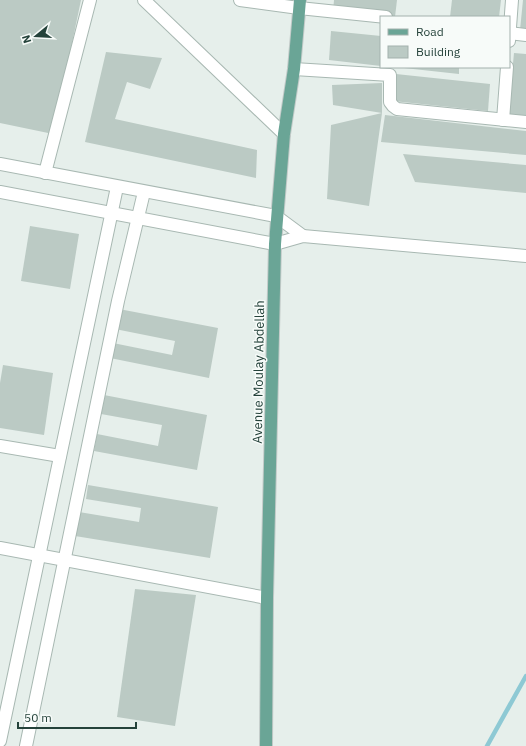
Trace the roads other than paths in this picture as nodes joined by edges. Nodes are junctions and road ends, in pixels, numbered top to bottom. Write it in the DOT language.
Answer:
graph roads {
  1 [pos="90,0"];
  2 [pos="144,0"];
  3 [pos="240,0"];
  4 [pos="512,0"];
  5 [pos="299,4"];
  6 [pos="380,16"];
  7 [pos="510,24"];
  8 [pos="526,35"];
  9 [pos="510,36"];
  10 [pos="507,68"];
  11 [pos="294,70"];
  12 [pos="503,120"];
  13 [pos="526,122"];
  14 [pos="284,134"];
  15 [pos="0,164"];
  16 [pos="45,173"];
  17 [pos="117,187"];
  18 [pos="0,192"];
  19 [pos="144,192"];
  20 [pos="111,214"];
  21 [pos="276,216"];
  22 [pos="138,219"];
  23 [pos="304,236"];
  24 [pos="275,244"];
  25 [pos="526,256"];
  26 [pos="0,446"];
  27 [pos="60,456"];
  28 [pos="0,548"];
  29 [pos="39,555"];
  30 [pos="64,560"];
  31 [pos="267,598"];
  32 [pos="0,741"];
  33 [pos="26,746"];
  34 [pos="266,746"];
  1 -- 16 [label="street"];
  2 -- 14 [label="street"];
  3 -- 5 [label="street"];
  4 -- 7 [label="street"];
  5 -- 6 [label="street"];
  5 -- 11 [label="main road, Avenue Moulay Abdellah"];
  8 -- 9 [label="street"];
  10 -- 12 [label="street"];
  11 -- 12 [label="street"];
  11 -- 14 [label="main road, Avenue Moulay Abdellah"];
  12 -- 13 [label="street"];
  14 -- 21 [label="main road, Avenue Moulay Abdellah"];
  15 -- 16 [label="street"];
  16 -- 17 [label="street"];
  17 -- 19 [label="street"];
  17 -- 20 [label="street"];
  18 -- 20 [label="street"];
  19 -- 21 [label="street"];
  19 -- 22 [label="street"];
  20 -- 22 [label="street"];
  20 -- 27 [label="street"];
  21 -- 23 [label="street"];
  21 -- 24 [label="main road, Avenue Moulay Abdellah"];
  22 -- 24 [label="street"];
  22 -- 30 [label="street"];
  23 -- 24 [label="street"];
  23 -- 25 [label="street"];
  24 -- 31 [label="main road, Avenue Moulay Abdellah"];
  26 -- 27 [label="street"];
  27 -- 29 [label="street"];
  28 -- 29 [label="street"];
  29 -- 30 [label="street"];
  29 -- 32 [label="street"];
  30 -- 31 [label="street"];
  30 -- 33 [label="street"];
  31 -- 34 [label="main road, Avenue Moulay Abdellah"];
}
